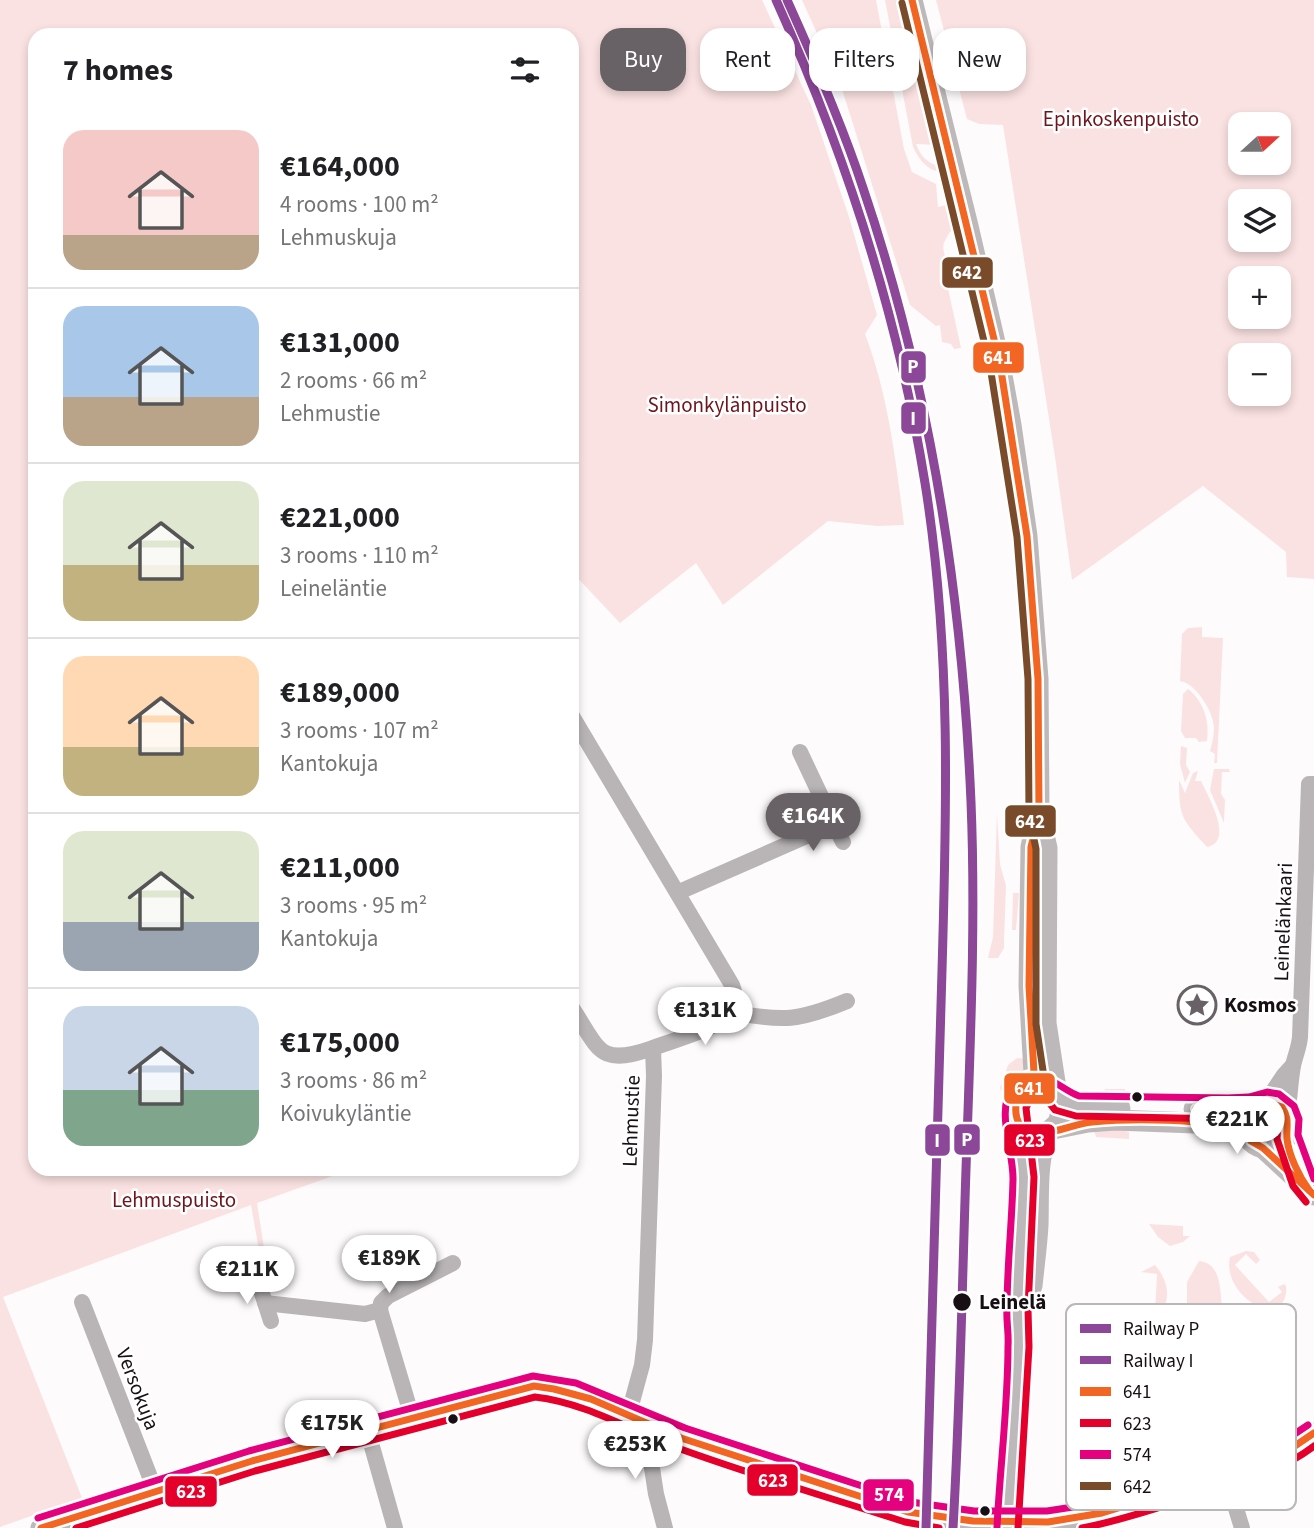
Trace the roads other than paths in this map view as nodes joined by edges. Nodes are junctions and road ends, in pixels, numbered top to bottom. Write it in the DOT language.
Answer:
graph roads {
  1 [pos="912,0"];
  2 [pos="579,728"];
  3 [pos="800,751"];
  4 [pos="1314,784"];
  5 [pos="1039,813"];
  6 [pos="834,824"];
  7 [pos="843,842"];
  8 [pos="679,892"];
  9 [pos="847,1002"];
  10 [pos="732,1012"];
  11 [pos="579,1018"];
  12 [pos="653,1048"];
  13 [pos="1293,1065"];
  14 [pos="1031,1087"];
  15 [pos="1058,1098"];
  16 [pos="1259,1105"];
  17 [pos="1287,1114"];
  18 [pos="1018,1124"];
  19 [pos="1051,1130"];
  20 [pos="1244,1130"];
  21 [pos="1287,1136"];
  22 [pos="1262,1147"];
  23 [pos="1308,1189"];
  24 [pos="453,1263"];
  25 [pos="258,1281"];
  26 [pos="82,1302"];
  27 [pos="265,1303"];
  28 [pos="380,1310"];
  29 [pos="271,1321"];
  30 [pos="1020,1346"];
  31 [pos="629,1413"];
  32 [pos="412,1417"];
  33 [pos="367,1429"];
  34 [pos="657,1429"];
  35 [pos="1314,1433"];
  36 [pos="1296,1447"];
  37 [pos="155,1490"];
  38 [pos="1112,1510"];
  39 [pos="1236,1510"];
  40 [pos="70,1523"];
  41 [pos="41,1528"];
  42 [pos="395,1528"];
  43 [pos="665,1528"];
  44 [pos="1007,1528"];
  45 [pos="1242,1528"];
  1 -- 5 [label="main road"];
  2 -- 8 [label="street"];
  3 -- 6 [label="street"];
  4 -- 13 [label="street, Leinelänkaari"];
  5 -- 14 [label="main road"];
  5 -- 15 [label="main road"];
  6 -- 7 [label="street"];
  6 -- 8 [label="street"];
  8 -- 10 [label="street"];
  9 -- 10 [label="street"];
  10 -- 12 [label="street, Lehmustie"];
  11 -- 12 [label="street"];
  12 -- 31 [label="street, Lehmustie"];
  13 -- 16 [label="street, Leinelänkaari"];
  13 -- 17 [label="street, Leinelänkaari"];
  14 -- 15 [label="main road"];
  14 -- 18 [label="main road"];
  15 -- 16 [label="main road"];
  15 -- 19 [label="main road"];
  16 -- 17 [label="main road"];
  16 -- 20 [label="main road"];
  17 -- 21 [label="main road"];
  18 -- 19 [label="main road"];
  18 -- 30 [label="main road"];
  19 -- 20 [label="main road"];
  19 -- 30 [label="main road"];
  20 -- 22 [label="main road"];
  21 -- 22 [label="main road"];
  21 -- 23 [label="main road"];
  22 -- 23 [label="main road"];
  24 -- 28 [label="street"];
  25 -- 27 [label="street"];
  26 -- 37 [label="street, Versokuja"];
  27 -- 28 [label="street"];
  27 -- 29 [label="street"];
  28 -- 32 [label="street"];
  30 -- 44 [label="main road"];
  31 -- 32 [label="main road"];
  31 -- 34 [label="main road"];
  32 -- 33 [label="main road"];
  33 -- 37 [label="main road"];
  33 -- 42 [label="street"];
  34 -- 38 [label="main road"];
  34 -- 43 [label="street"];
  35 -- 36 [label="main road"];
  37 -- 40 [label="main road"];
  39 -- 45 [label="street"];
  40 -- 41 [label="main road"];
}
